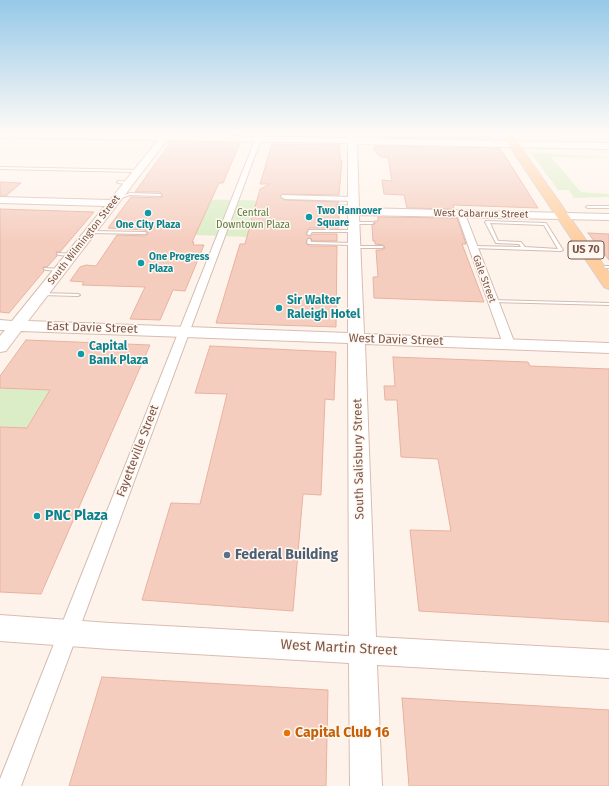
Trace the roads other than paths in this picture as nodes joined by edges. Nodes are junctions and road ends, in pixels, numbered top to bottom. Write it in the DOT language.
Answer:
graph roads {
  1 [pos="31,169"];
  2 [pos="247,169"];
  3 [pos="353,169"];
  4 [pos="529,169"];
  5 [pos="138,171"];
  6 [pos="124,184"];
  7 [pos="163,191"];
  8 [pos="160,195"];
  9 [pos="285,197"];
  10 [pos="115,200"];
  11 [pos="1,201"];
  12 [pos="339,206"];
  13 [pos="588,207"];
  14 [pos="609,207"];
  15 [pos="354,214"];
  16 [pos="461,214"];
  17 [pos="562,216"];
  18 [pos="609,217"];
  19 [pos="372,223"];
  20 [pos="91,232"];
  21 [pos="145,233"];
  22 [pos="310,234"];
  23 [pos="309,240"];
  24 [pos="354,246"];
  25 [pos="382,247"];
  26 [pos="472,247"];
  27 [pos="523,248"];
  28 [pos="59,254"];
  29 [pos="73,255"];
  30 [pos="603,267"];
  31 [pos="609,284"];
  32 [pos="42,294"];
  33 [pos="78,295"];
  34 [pos="492,301"];
  35 [pos="609,304"];
  36 [pos="0,325"];
  37 [pos="17,325"];
  38 [pos="184,332"];
  39 [pos="356,338"];
  40 [pos="508,344"];
  41 [pos="0,347"];
  42 [pos="609,348"];
  43 [pos="0,628"];
  44 [pos="68,633"];
  45 [pos="363,650"];
  46 [pos="609,664"];
  47 [pos="9,786"];
  48 [pos="366,786"];
  1 -- 5 [label="lane"];
  2 -- 38 [label="street, Fayetteville Street"];
  3 -- 15 [label="main road, South Salisbury Street"];
  4 -- 17 [label="main road, US 70"];
  5 -- 6 [label="main road, South Wilmington Street"];
  6 -- 7 [label="lane"];
  6 -- 10 [label="main road, South Wilmington Street"];
  8 -- 10 [label="lane"];
  9 -- 15 [label="street, West Cabarrus Street"];
  10 -- 11 [label="main road"];
  10 -- 20 [label="main road, South Wilmington Street"];
  12 -- 15 [label="lane"];
  13 -- 14 [label="lane"];
  15 -- 16 [label="main road, West Cabarrus Street"];
  15 -- 19 [label="lane"];
  15 -- 22 [label="lane"];
  15 -- 24 [label="main road, South Salisbury Street"];
  16 -- 17 [label="main road, West Cabarrus Street"];
  16 -- 26 [label="street, Gale Street"];
  17 -- 18 [label="main road, West Cabarrus Street"];
  17 -- 30 [label="main road, US 70"];
  20 -- 21 [label="lane"];
  20 -- 29 [label="main road, South Wilmington Street"];
  23 -- 24 [label="lane"];
  24 -- 25 [label="lane"];
  24 -- 39 [label="main road, South Salisbury Street"];
  26 -- 27 [label="lane"];
  26 -- 34 [label="street, Gale Street"];
  27 -- 27 [label="lane"];
  28 -- 29 [label="lane"];
  29 -- 32 [label="main road, South Wilmington Street"];
  30 -- 31 [label="main road, US 70"];
  32 -- 33 [label="lane"];
  32 -- 37 [label="main road, South Wilmington Street"];
  34 -- 35 [label="lane"];
  34 -- 40 [label="street, Gale Street"];
  36 -- 37 [label="main road, East Davie Street"];
  37 -- 38 [label="main road, East Davie Street"];
  37 -- 41 [label="main road, South Wilmington Street"];
  38 -- 39 [label="main road, West Davie Street"];
  38 -- 44 [label="street, Fayetteville Street"];
  39 -- 40 [label="main road, West Davie Street"];
  39 -- 45 [label="main road, South Salisbury Street"];
  40 -- 42 [label="main road, West Davie Street"];
  43 -- 44 [label="main road, West Martin Street"];
  44 -- 45 [label="main road, West Martin Street"];
  44 -- 47 [label="street, Fayetteville Street"];
  45 -- 46 [label="main road, West Martin Street"];
  45 -- 48 [label="main road, South Salisbury Street"];
}
